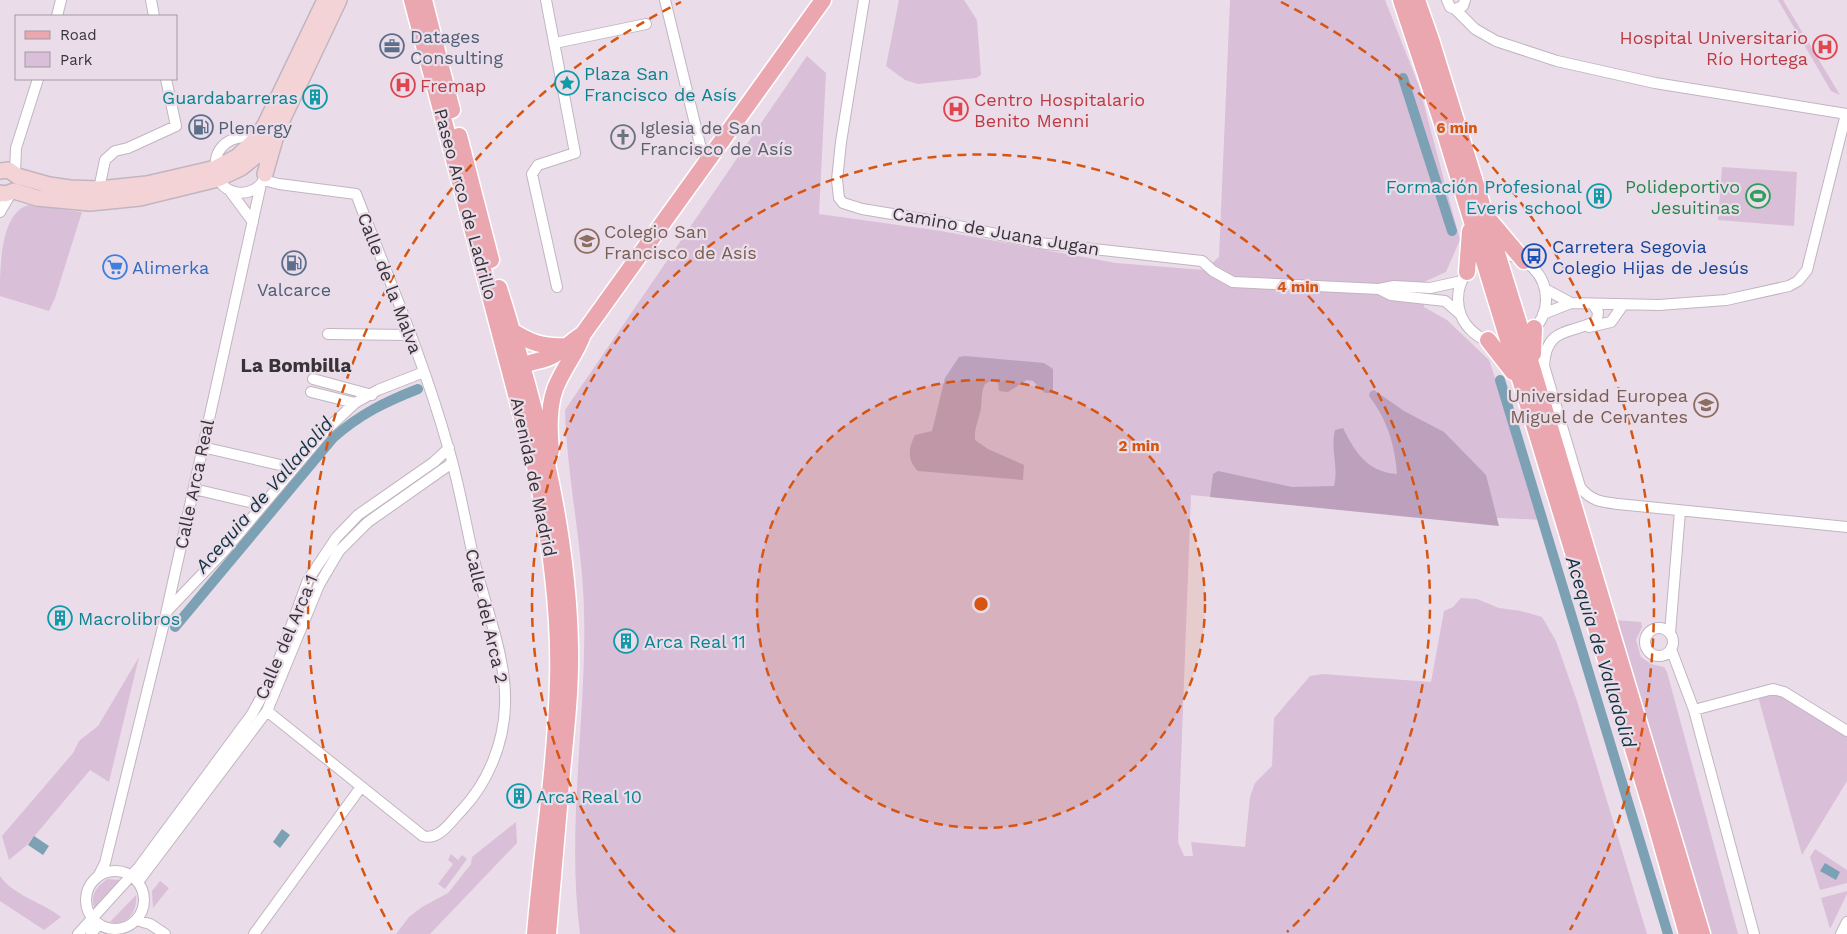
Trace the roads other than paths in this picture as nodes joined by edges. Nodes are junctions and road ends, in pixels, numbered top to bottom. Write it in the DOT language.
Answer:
graph roads {
  1 [pos="61,0"];
  2 [pos="151,0"];
  3 [pos="325,0"];
  4 [pos="339,0"];
  5 [pos="412,0"];
  6 [pos="424,0"];
  7 [pos="546,0"];
  8 [pos="665,0"];
  9 [pos="823,0"];
  10 [pos="864,0"];
  11 [pos="1401,0"];
  12 [pos="1417,0"];
  13 [pos="1447,0"];
  14 [pos="1461,5"];
  15 [pos="57,15"];
  16 [pos="154,15"];
  17 [pos="646,24"];
  18 [pos="555,43"];
  19 [pos="38,80"];
  20 [pos="166,80"];
  21 [pos="1847,114"];
  22 [pos="276,133"];
  23 [pos="258,146"];
  24 [pos="16,148"];
  25 [pos="705,165"];
  26 [pos="8,173"];
  27 [pos="217,173"];
  28 [pos="263,179"];
  29 [pos="100,189"];
  30 [pos="230,191"];
  31 [pos="8,193"];
  32 [pos="0,212"];
  33 [pos="1478,216"];
  34 [pos="253,222"];
  35 [pos="1490,257"];
  36 [pos="1524,261"];
  37 [pos="1464,276"];
  38 [pos="557,287"];
  39 [pos="1379,289"];
  40 [pos="1545,289"];
  41 [pos="1571,303"];
  42 [pos="1593,304"];
  43 [pos="1606,304"];
  44 [pos="1623,305"];
  45 [pos="1460,314"];
  46 [pos="1543,314"];
  47 [pos="1598,326"];
  48 [pos="1568,330"];
  49 [pos="512,331"];
  50 [pos="328,334"];
  51 [pos="583,334"];
  52 [pos="410,335"];
  53 [pos="1522,336"];
  54 [pos="1488,340"];
  55 [pos="565,346"];
  56 [pos="424,372"];
  57 [pos="517,373"];
  58 [pos="314,379"];
  59 [pos="1522,387"];
  60 [pos="311,392"];
  61 [pos="372,395"];
  62 [pos="355,404"];
  63 [pos="202,447"];
  64 [pos="448,448"];
  65 [pos="452,463"];
  66 [pos="293,468"];
  67 [pos="194,489"];
  68 [pos="262,505"];
  69 [pos="1680,511"];
  70 [pos="1847,527"];
  71 [pos="568,598"];
  72 [pos="167,611"];
  73 [pos="1668,628"];
  74 [pos="1668,652"];
  75 [pos="1694,710"];
  76 [pos="267,711"];
  77 [pos="1847,731"];
  78 [pos="362,787"];
  79 [pos="104,870"];
  80 [pos="134,879"];
  81 [pos="138,917"];
  82 [pos="95,921"];
  83 [pos="1847,922"];
  84 [pos="78,934"];
  85 [pos="91,934"];
  86 [pos="164,934"];
  87 [pos="254,934"];
  88 [pos="535,934"];
  89 [pos="548,934"];
  90 [pos="1687,934"];
  91 [pos="1702,934"];
  92 [pos="1754,934"];
  93 [pos="1841,934"];
  1 -- 15 [label="street"];
  2 -- 16 [label="street"];
  3 -- 23 [label="main road"];
  4 -- 22 [label="main road"];
  5 -- 57 [label="main road, Paseo Arco de Ladrillo"];
  6 -- 49 [label="main road, Paseo Arco de Ladrillo"];
  7 -- 18 [label="street"];
  8 -- 25 [label="street"];
  9 -- 25 [label="main road"];
  10 -- 39 [label="street, Camino de Juana Jugan"];
  11 -- 33 [label="main road"];
  12 -- 33 [label="main road"];
  13 -- 14 [label="street"];
  14 -- 21 [label="street"];
  17 -- 18 [label="street"];
  18 -- 38 [label="street"];
  19 -- 24 [label="street"];
  20 -- 29 [label="street"];
  21 -- 44 [label="street"];
  22 -- 23 [label="main road"];
  22 -- 28 [label="main road"];
  23 -- 27 [label="main road"];
  23 -- 27 [label="street"];
  23 -- 28 [label="street, Calle Arca Real"];
  24 -- 26 [label="street"];
  24 -- 26 [label="street"];
  25 -- 51 [label="main road"];
  26 -- 29 [label="main road"];
  26 -- 31 [label="main road"];
  27 -- 29 [label="main road"];
  27 -- 30 [label="street"];
  27 -- 31 [label="main road"];
  28 -- 30 [label="street"];
  28 -- 34 [label="street, Calle Arca Real"];
  28 -- 52 [label="street, Calle de la Malva"];
  30 -- 34 [label="street"];
  31 -- 32 [label="street"];
  33 -- 35 [label="main road"];
  33 -- 36 [label="main road"];
  33 -- 37 [label="main road"];
  34 -- 63 [label="street, Calle Arca Real"];
  35 -- 36 [label="street"];
  35 -- 37 [label="street"];
  35 -- 53 [label="main road"];
  36 -- 40 [label="street"];
  37 -- 39 [label="street, Camino de Juana Jugan"];
  37 -- 45 [label="street"];
  39 -- 45 [label="street, Camino de Juana Jugan"];
  40 -- 41 [label="street"];
  40 -- 46 [label="street"];
  41 -- 42 [label="street"];
  41 -- 46 [label="street"];
  42 -- 43 [label="street"];
  42 -- 48 [label="street"];
  43 -- 44 [label="street"];
  43 -- 47 [label="street"];
  44 -- 47 [label="street"];
  45 -- 54 [label="street, Camino de Juana Jugan"];
  46 -- 53 [label="street"];
  47 -- 48 [label="street"];
  48 -- 69 [label="street"];
  49 -- 55 [label="main road"];
  49 -- 57 [label="main road, Paseo Arco de Ladrillo"];
  50 -- 52 [label="street"];
  51 -- 55 [label="main road"];
  51 -- 71 [label="main road, Avenida de Madrid"];
  52 -- 56 [label="street, Calle de la Malva"];
  53 -- 54 [label="street"];
  53 -- 59 [label="main road"];
  53 -- 91 [label="main road"];
  54 -- 59 [label="main road"];
  55 -- 57 [label="main road"];
  56 -- 61 [label="street"];
  56 -- 64 [label="street, Calle de la Malva"];
  57 -- 71 [label="main road, Avenida de Madrid"];
  57 -- 88 [label="main road, Avenida de Madrid"];
  58 -- 61 [label="street"];
  59 -- 90 [label="main road"];
  60 -- 62 [label="street"];
  61 -- 62 [label="street"];
  62 -- 66 [label="street"];
  63 -- 66 [label="street"];
  63 -- 67 [label="street, Calle Arca Real"];
  64 -- 65 [label="street, Calle de la Malva"];
  64 -- 80 [label="street, Calle del Arca 1"];
  65 -- 76 [label="street, Calle del Arca 1"];
  65 -- 78 [label="street, Calle del Arca 2"];
  66 -- 68 [label="street"];
  67 -- 68 [label="street"];
  67 -- 72 [label="street, Calle Arca Real"];
  68 -- 72 [label="street"];
  69 -- 70 [label="street"];
  69 -- 73 [label="street"];
  71 -- 89 [label="main road, Avenida de Madrid"];
  72 -- 79 [label="street, Calle Arca Real"];
  73 -- 74 [label="street"];
  73 -- 74 [label="street"];
  74 -- 75 [label="street"];
  75 -- 77 [label="street"];
  75 -- 92 [label="street"];
  76 -- 78 [label="street, Calle del Arca 2"];
  76 -- 80 [label="street, Calle del Arca 1"];
  78 -- 87 [label="street"];
  79 -- 80 [label="street"];
  79 -- 82 [label="street, Calle Arca Real"];
  80 -- 81 [label="street"];
  80 -- 82 [label="street"];
  81 -- 82 [label="street"];
  81 -- 86 [label="street"];
  82 -- 84 [label="street"];
  82 -- 85 [label="street"];
  83 -- 93 [label="street"];
}
